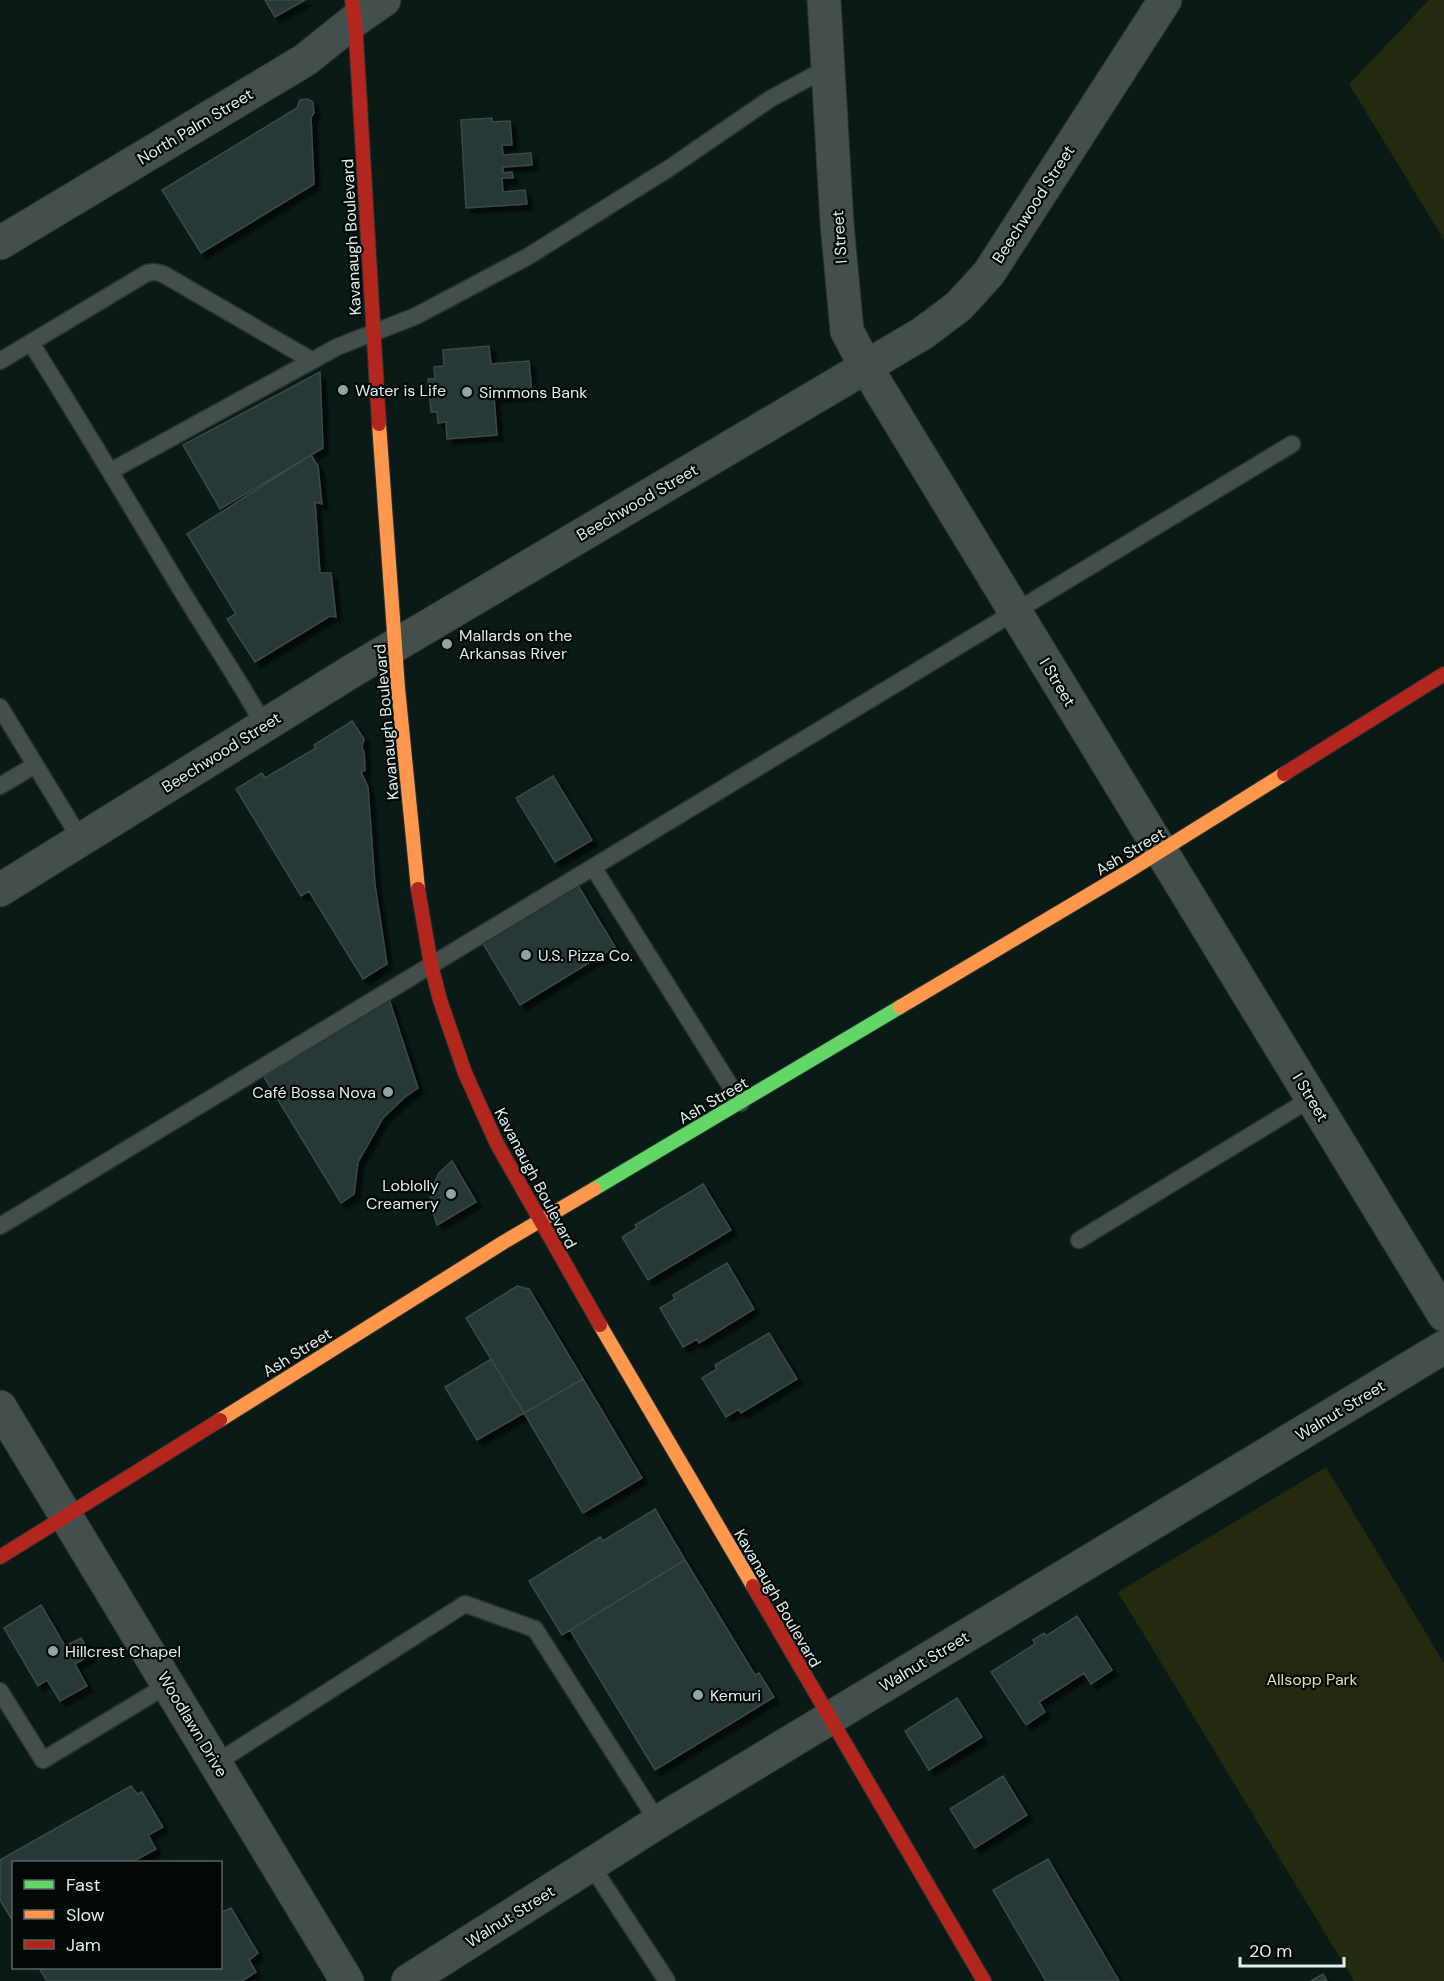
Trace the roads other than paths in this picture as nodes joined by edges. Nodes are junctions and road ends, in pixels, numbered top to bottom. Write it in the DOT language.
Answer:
graph roads {
  1 [pos="384,0"];
  2 [pos="824,0"];
  3 [pos="1165,0"];
  4 [pos="353,10"];
  5 [pos="829,68"];
  6 [pos="0,243"];
  7 [pos="373,332"];
  8 [pos="31,343"];
  9 [pos="311,360"];
  10 [pos="0,361"];
  11 [pos="866,367"];
  12 [pos="1292,444"];
  13 [pos="111,471"];
  14 [pos="1015,612"];
  15 [pos="396,644"];
  16 [pos="1444,674"];
  17 [pos="0,707"];
  18 [pos="264,725"];
  19 [pos="35,765"];
  20 [pos="0,786"];
  21 [pos="81,840"];
  22 [pos="1161,851"];
  23 [pos="593,867"];
  24 [pos="0,890"];
  25 [pos="431,966"];
  26 [pos="1312,1098"];
  27 [pos="741,1103"];
  28 [pos="540,1221"];
  29 [pos="0,1226"];
  30 [pos="1079,1240"];
  31 [pos="1444,1315"];
  32 [pos="1444,1347"];
  33 [pos="0,1407"];
  34 [pos="66,1517"];
  35 [pos="0,1557"];
  36 [pos="169,1684"];
  37 [pos="0,1690"];
  38 [pos="830,1717"];
  39 [pos="216,1763"];
  40 [pos="658,1821"];
  41 [pos="591,1865"];
  42 [pos="347,1981"];
  43 [pos="408,1981"];
  44 [pos="667,1981"];
  45 [pos="984,1981"];
  1 -- 4 [label="street, North Palm Street"];
  2 -- 5 [label="street, I Street"];
  3 -- 11 [label="street, Beechwood Street"];
  4 -- 6 [label="street, North Palm Street"];
  4 -- 7 [label="street, Kavanaugh Boulevard"];
  5 -- 7 [label="lane"];
  5 -- 11 [label="street, I Street"];
  7 -- 9 [label="lane"];
  7 -- 15 [label="street, Kavanaugh Boulevard"];
  8 -- 9 [label="lane"];
  8 -- 10 [label="lane"];
  8 -- 13 [label="lane"];
  9 -- 13 [label="lane"];
  11 -- 14 [label="street, I Street"];
  11 -- 15 [label="street, Beechwood Street"];
  12 -- 14 [label="lane"];
  13 -- 18 [label="lane"];
  14 -- 22 [label="street, I Street"];
  14 -- 23 [label="lane"];
  15 -- 18 [label="street, Beechwood Street"];
  15 -- 25 [label="street, Kavanaugh Boulevard"];
  16 -- 22 [label="street, Ash Street"];
  17 -- 19 [label="lane"];
  18 -- 21 [label="street, Beechwood Street"];
  19 -- 20 [label="lane"];
  19 -- 21 [label="lane"];
  21 -- 24 [label="street, Beechwood Street"];
  22 -- 26 [label="street, I Street"];
  22 -- 27 [label="street, Ash Street"];
  23 -- 25 [label="lane"];
  23 -- 27 [label="lane"];
  25 -- 28 [label="street, Kavanaugh Boulevard"];
  25 -- 29 [label="lane"];
  26 -- 30 [label="lane"];
  26 -- 31 [label="street, I Street"];
  27 -- 28 [label="street, Ash Street"];
  28 -- 34 [label="street, Ash Street"];
  28 -- 38 [label="street, Kavanaugh Boulevard"];
  32 -- 38 [label="street, Walnut Street"];
  33 -- 34 [label="street, Woodlawn Drive"];
  34 -- 35 [label="street, Ash Street"];
  34 -- 36 [label="street, Woodlawn Drive"];
  36 -- 37 [label="lane"];
  36 -- 39 [label="street, Woodlawn Drive"];
  38 -- 40 [label="street, Walnut Street"];
  38 -- 45 [label="street, Kavanaugh Boulevard"];
  39 -- 40 [label="lane"];
  39 -- 42 [label="street, Woodlawn Drive"];
  40 -- 41 [label="street, Walnut Street"];
  41 -- 43 [label="street, Walnut Street"];
  41 -- 44 [label="lane"];
}
